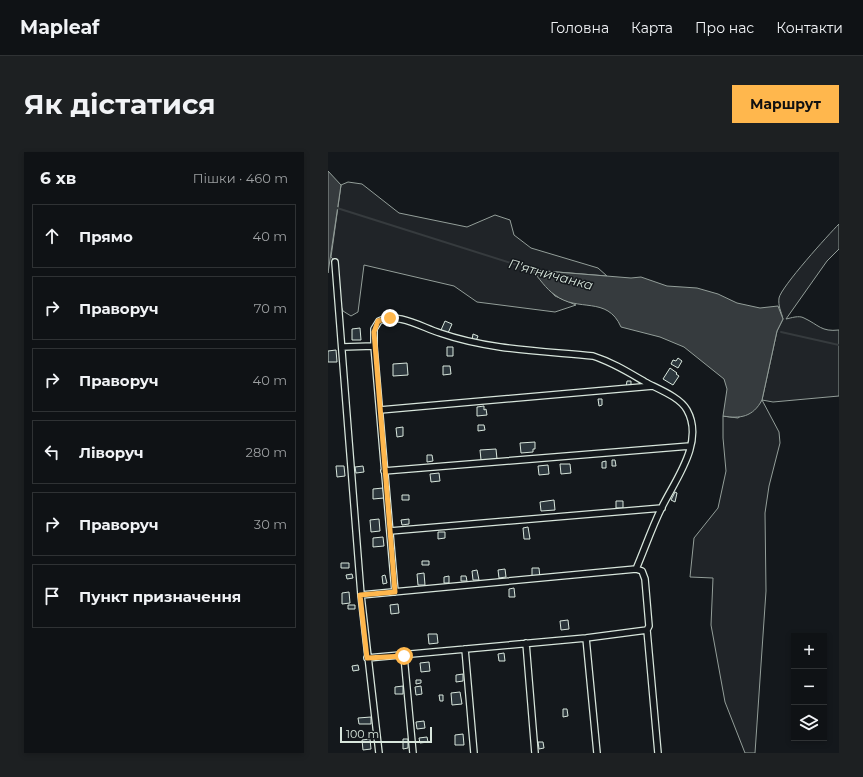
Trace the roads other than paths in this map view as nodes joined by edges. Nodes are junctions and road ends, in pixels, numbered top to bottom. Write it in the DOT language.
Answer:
graph roads {
  1 [pos="335,262"];
  2 [pos="374,346"];
  3 [pos="342,348"];
  4 [pos="653,386"];
  5 [pos="380,410"];
  6 [pos="690,446"];
  7 [pos="384,471"];
  8 [pos="662,508"];
  9 [pos="390,531"];
  10 [pos="636,569"];
  11 [pos="395,592"];
  12 [pos="360,595"];
  13 [pos="647,630"];
  14 [pos="586,638"];
  15 [pos="526,643"];
  16 [pos="465,650"];
  17 [pos="404,656"];
  18 [pos="367,658"];
  19 [pos="379,753"];
  20 [pos="413,753"];
  21 [pos="474,753"];
  22 [pos="536,753"];
  23 [pos="597,753"];
  24 [pos="658,753"];
  1 -- 3 [label="street"];
  2 -- 3 [label="street"];
  2 -- 4 [label="street"];
  2 -- 5 [label="street"];
  3 -- 12 [label="street"];
  4 -- 5 [label="street"];
  4 -- 6 [label="street"];
  5 -- 7 [label="street"];
  6 -- 7 [label="street"];
  6 -- 8 [label="street"];
  7 -- 9 [label="street"];
  8 -- 9 [label="street"];
  8 -- 10 [label="street"];
  9 -- 11 [label="street"];
  10 -- 11 [label="street"];
  10 -- 13 [label="street"];
  11 -- 12 [label="street"];
  12 -- 18 [label="street"];
  13 -- 14 [label="street"];
  13 -- 24 [label="street"];
  14 -- 15 [label="street"];
  14 -- 23 [label="street"];
  15 -- 16 [label="street"];
  15 -- 22 [label="street"];
  16 -- 17 [label="street"];
  16 -- 21 [label="street"];
  17 -- 18 [label="street"];
  17 -- 20 [label="street"];
  18 -- 19 [label="street"];
}
